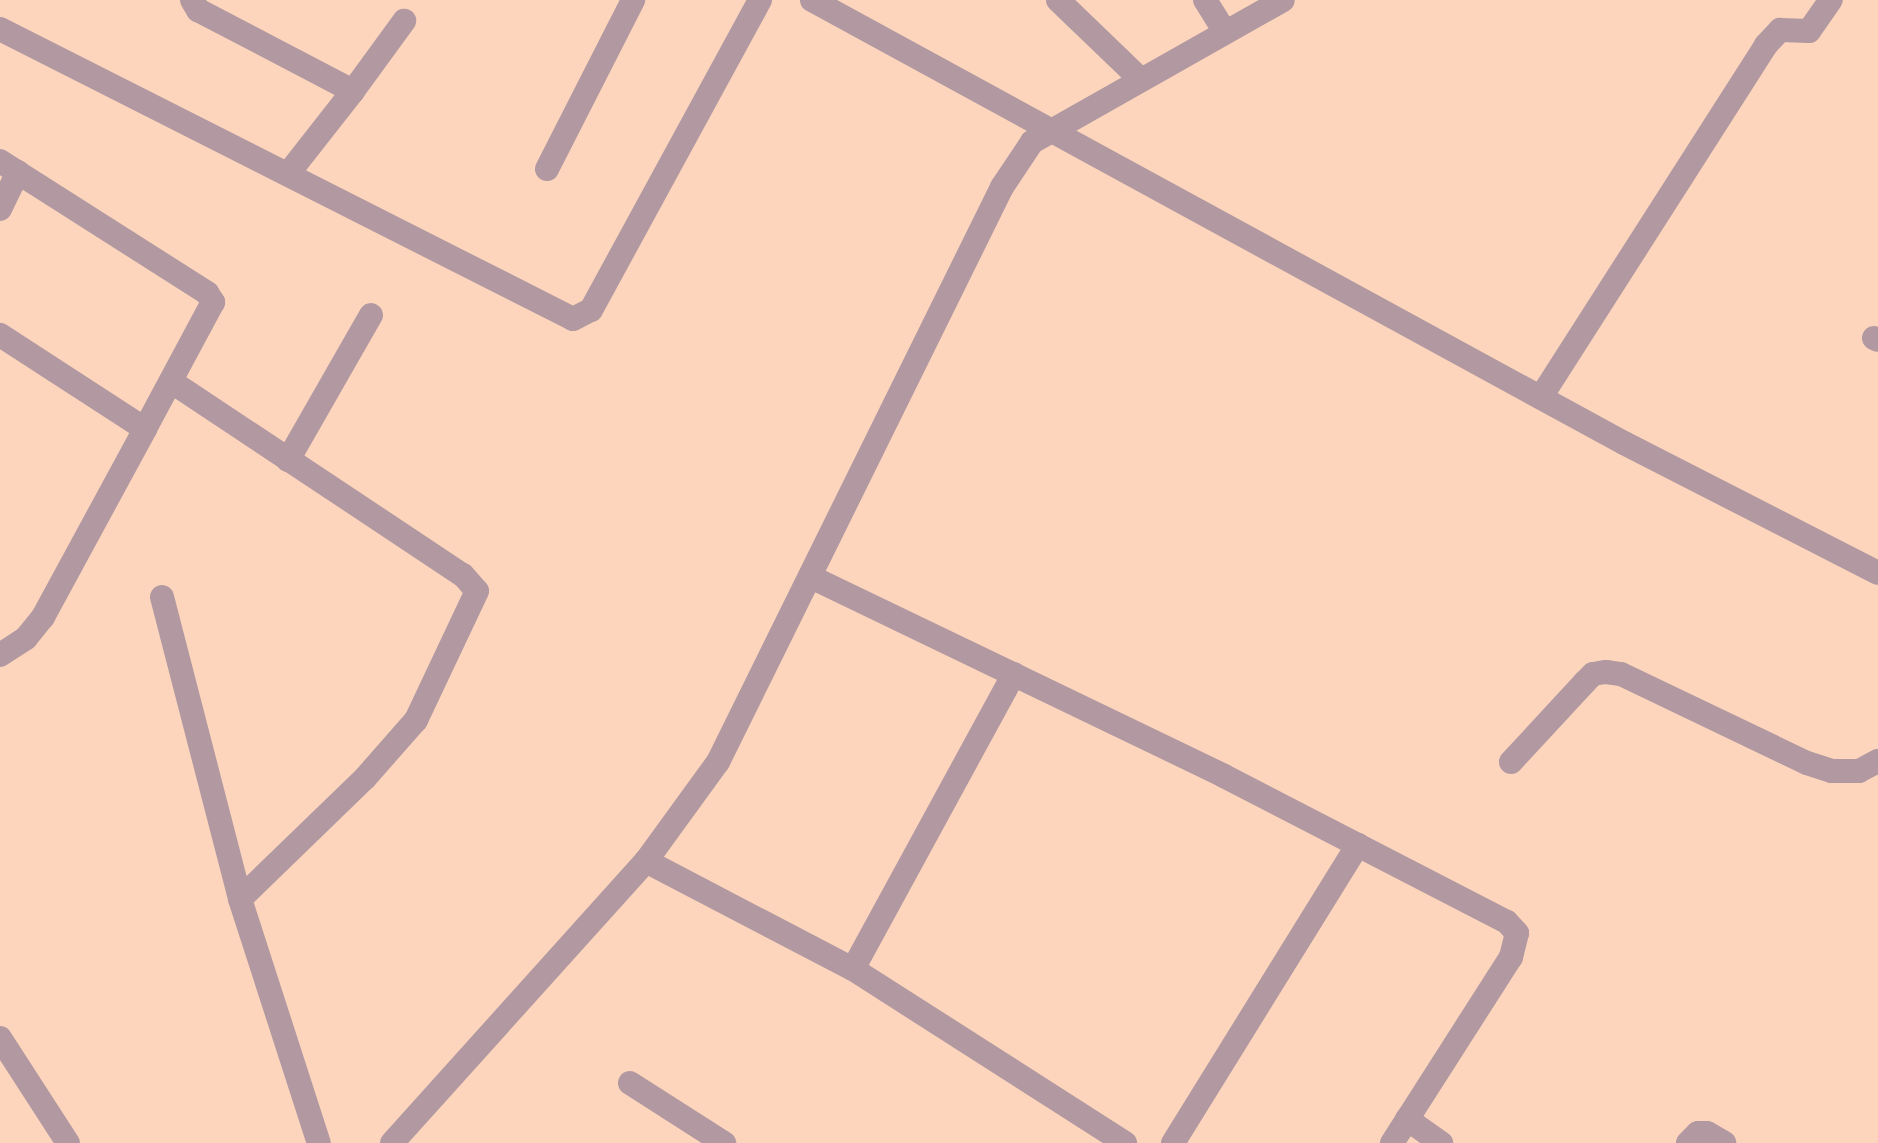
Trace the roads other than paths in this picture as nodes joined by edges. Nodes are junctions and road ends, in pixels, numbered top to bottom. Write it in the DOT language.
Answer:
graph roads {
  1 [pos="191,0"];
  2 [pos="633,0"];
  3 [pos="760,0"];
  4 [pos="812,0"];
  5 [pos="1058,0"];
  6 [pos="1205,0"];
  7 [pos="1283,0"];
  8 [pos="1831,0"];
  9 [pos="404,21"];
  10 [pos="0,29"];
  11 [pos="1225,32"];
  12 [pos="1139,78"];
  13 [pos="353,91"];
  14 [pos="1049,131"];
  15 [pos="9,167"];
  16 [pos="547,169"];
  17 [pos="288,174"];
  18 [pos="0,209"];
  19 [pos="371,315"];
  20 [pos="0,335"];
  21 [pos="172,382"];
  22 [pos="1542,397"];
  23 [pos="145,429"];
  24 [pos="288,460"];
  25 [pos="1878,573"];
  26 [pos="811,577"];
  27 [pos="162,597"];
  28 [pos="0,655"];
  29 [pos="1014,674"];
  30 [pos="1878,761"];
  31 [pos="1511,762"];
  32 [pos="1358,845"];
  33 [pos="646,861"];
  34 [pos="240,899"];
  35 [pos="853,969"];
  36 [pos="0,1038"];
  37 [pos="630,1083"];
  38 [pos="1407,1119"];
  39 [pos="68,1143"];
  40 [pos="319,1143"];
  41 [pos="392,1143"];
  42 [pos="724,1143"];
  43 [pos="1125,1143"];
  44 [pos="1172,1143"];
  45 [pos="1392,1143"];
  46 [pos="1441,1143"];
  47 [pos="1688,1143"];
  48 [pos="1724,1143"];
  1 -- 13 [label="street"];
  2 -- 16 [label="street"];
  3 -- 17 [label="street"];
  4 -- 14 [label="street"];
  5 -- 12 [label="street"];
  6 -- 11 [label="street"];
  7 -- 11 [label="street"];
  8 -- 22 [label="street"];
  9 -- 13 [label="street"];
  10 -- 17 [label="street"];
  11 -- 12 [label="street"];
  12 -- 14 [label="street"];
  13 -- 17 [label="street"];
  14 -- 22 [label="street"];
  14 -- 26 [label="street"];
  15 -- 18 [label="street"];
  15 -- 21 [label="street"];
  19 -- 24 [label="street"];
  20 -- 23 [label="street"];
  21 -- 23 [label="street"];
  21 -- 24 [label="street"];
  22 -- 25 [label="street"];
  23 -- 28 [label="street"];
  24 -- 34 [label="street"];
  26 -- 29 [label="street"];
  26 -- 33 [label="street"];
  27 -- 34 [label="street"];
  29 -- 32 [label="street"];
  29 -- 35 [label="street"];
  30 -- 31 [label="street"];
  32 -- 38 [label="street"];
  32 -- 44 [label="street"];
  33 -- 35 [label="street"];
  33 -- 41 [label="street"];
  34 -- 40 [label="street"];
  35 -- 43 [label="street"];
  36 -- 39 [label="street"];
  37 -- 42 [label="street"];
  38 -- 45 [label="street"];
  38 -- 46 [label="street"];
  47 -- 48 [label="street"];
}
